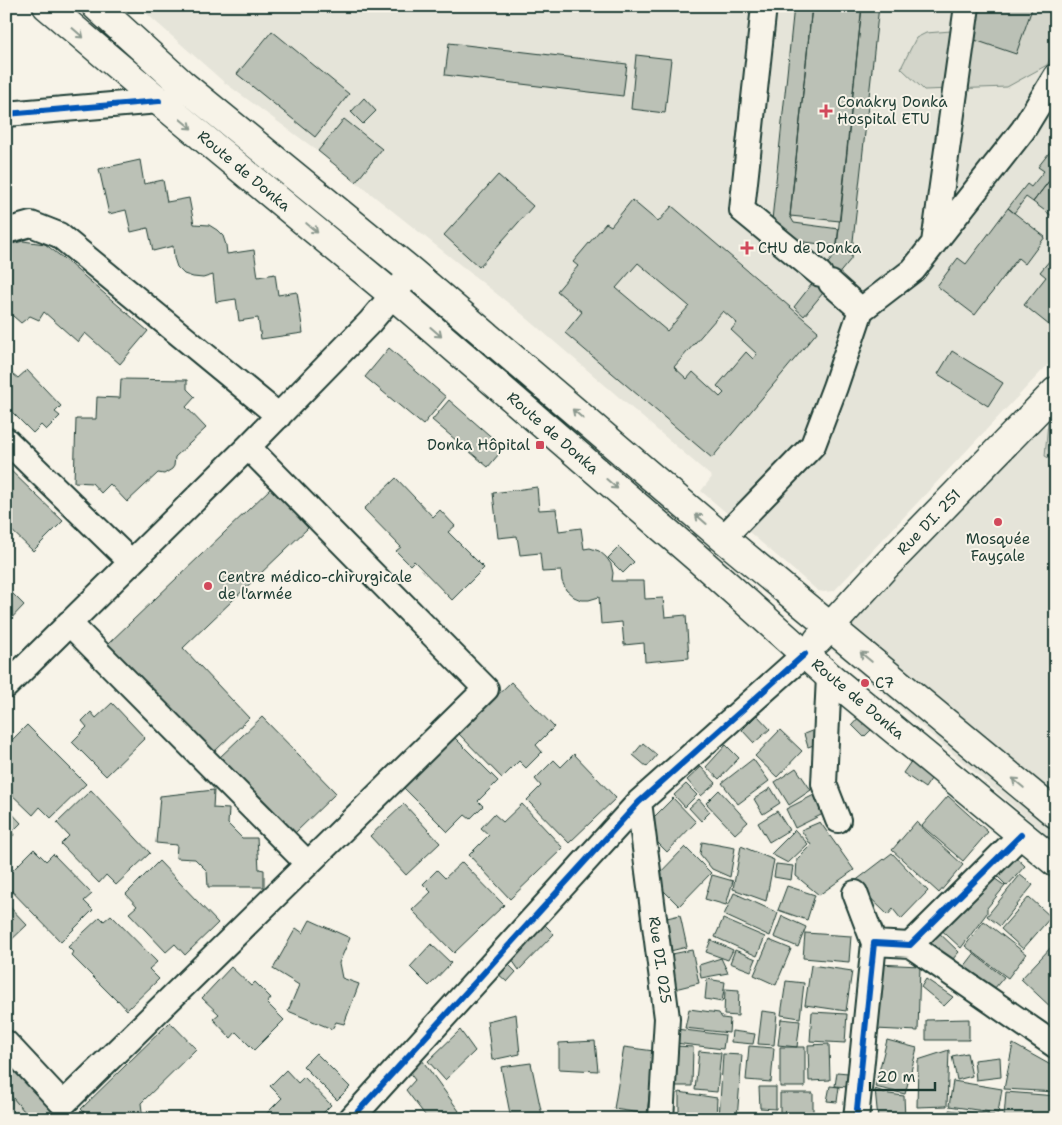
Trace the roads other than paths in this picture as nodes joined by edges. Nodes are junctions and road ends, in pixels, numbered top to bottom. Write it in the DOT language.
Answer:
graph roads {
  1 [pos="47,6"];
  2 [pos="96,6"];
  3 [pos="764,6"];
  4 [pos="967,6"];
  5 [pos="1056,76"];
  6 [pos="159,101"];
  7 [pos="6,114"];
  8 [pos="6,231"];
  9 [pos="934,244"];
  10 [pos="412,272"];
  11 [pos="393,295"];
  12 [pos="861,310"];
  13 [pos="1056,391"];
  14 [pos="279,416"];
  15 [pos="6,440"];
  16 [pos="248,447"];
  17 [pos="723,538"];
  18 [pos="131,562"];
  19 [pos="69,624"];
  20 [pos="830,627"];
  21 [pos="805,654"];
  22 [pos="829,676"];
  23 [pos="6,686"];
  24 [pos="639,802"];
  25 [pos="1056,814"];
  26 [pos="838,820"];
  27 [pos="1021,835"];
  28 [pos="1056,863"];
  29 [pos="308,864"];
  30 [pos="855,893"];
  31 [pos="874,943"];
  32 [pos="910,946"];
  33 [pos="6,1043"];
  34 [pos="1056,1046"];
  35 [pos="351,1119"];
  36 [pos="661,1119"];
  37 [pos="856,1119"];
  1 -- 6 [label="main road, Route de Donka, one-way"];
  2 -- 10 [label="main road, Route de Donka"];
  3 -- 12 [label="street"];
  4 -- 9 [label="street"];
  5 -- 9 [label="street"];
  6 -- 7 [label="street"];
  6 -- 11 [label="main road, Route de Donka, one-way"];
  8 -- 14 [label="street"];
  9 -- 12 [label="street"];
  10 -- 11 [label="street"];
  17 -- 10 [label="main road, Route de Donka, one-way"];
  11 -- 14 [label="street"];
  11 -- 21 [label="main road, Route de Donka, one-way"];
  12 -- 17 [label="street"];
  13 -- 20 [label="main road, Rue DI. 251"];
  14 -- 16 [label="street"];
  15 -- 18 [label="street"];
  16 -- 18 [label="street"];
  16 -- 29 [label="street"];
  17 -- 20 [label="main road, Route de Donka"];
  18 -- 19 [label="street"];
  19 -- 23 [label="street"];
  19 -- 29 [label="street"];
  20 -- 21 [label="main road, Rue DI. 251"];
  25 -- 20 [label="main road, Route de Donka, one-way"];
  21 -- 22 [label="main road, Route de Donka"];
  21 -- 24 [label="street"];
  22 -- 26 [label="street"];
  22 -- 27 [label="main road, Route de Donka"];
  24 -- 35 [label="street"];
  24 -- 36 [label="street, Rue DI. 025"];
  27 -- 28 [label="main road, Route de Donka"];
  27 -- 32 [label="street"];
  29 -- 33 [label="street"];
  30 -- 31 [label="street"];
  31 -- 32 [label="street"];
  31 -- 37 [label="street"];
  32 -- 34 [label="street"];
}
